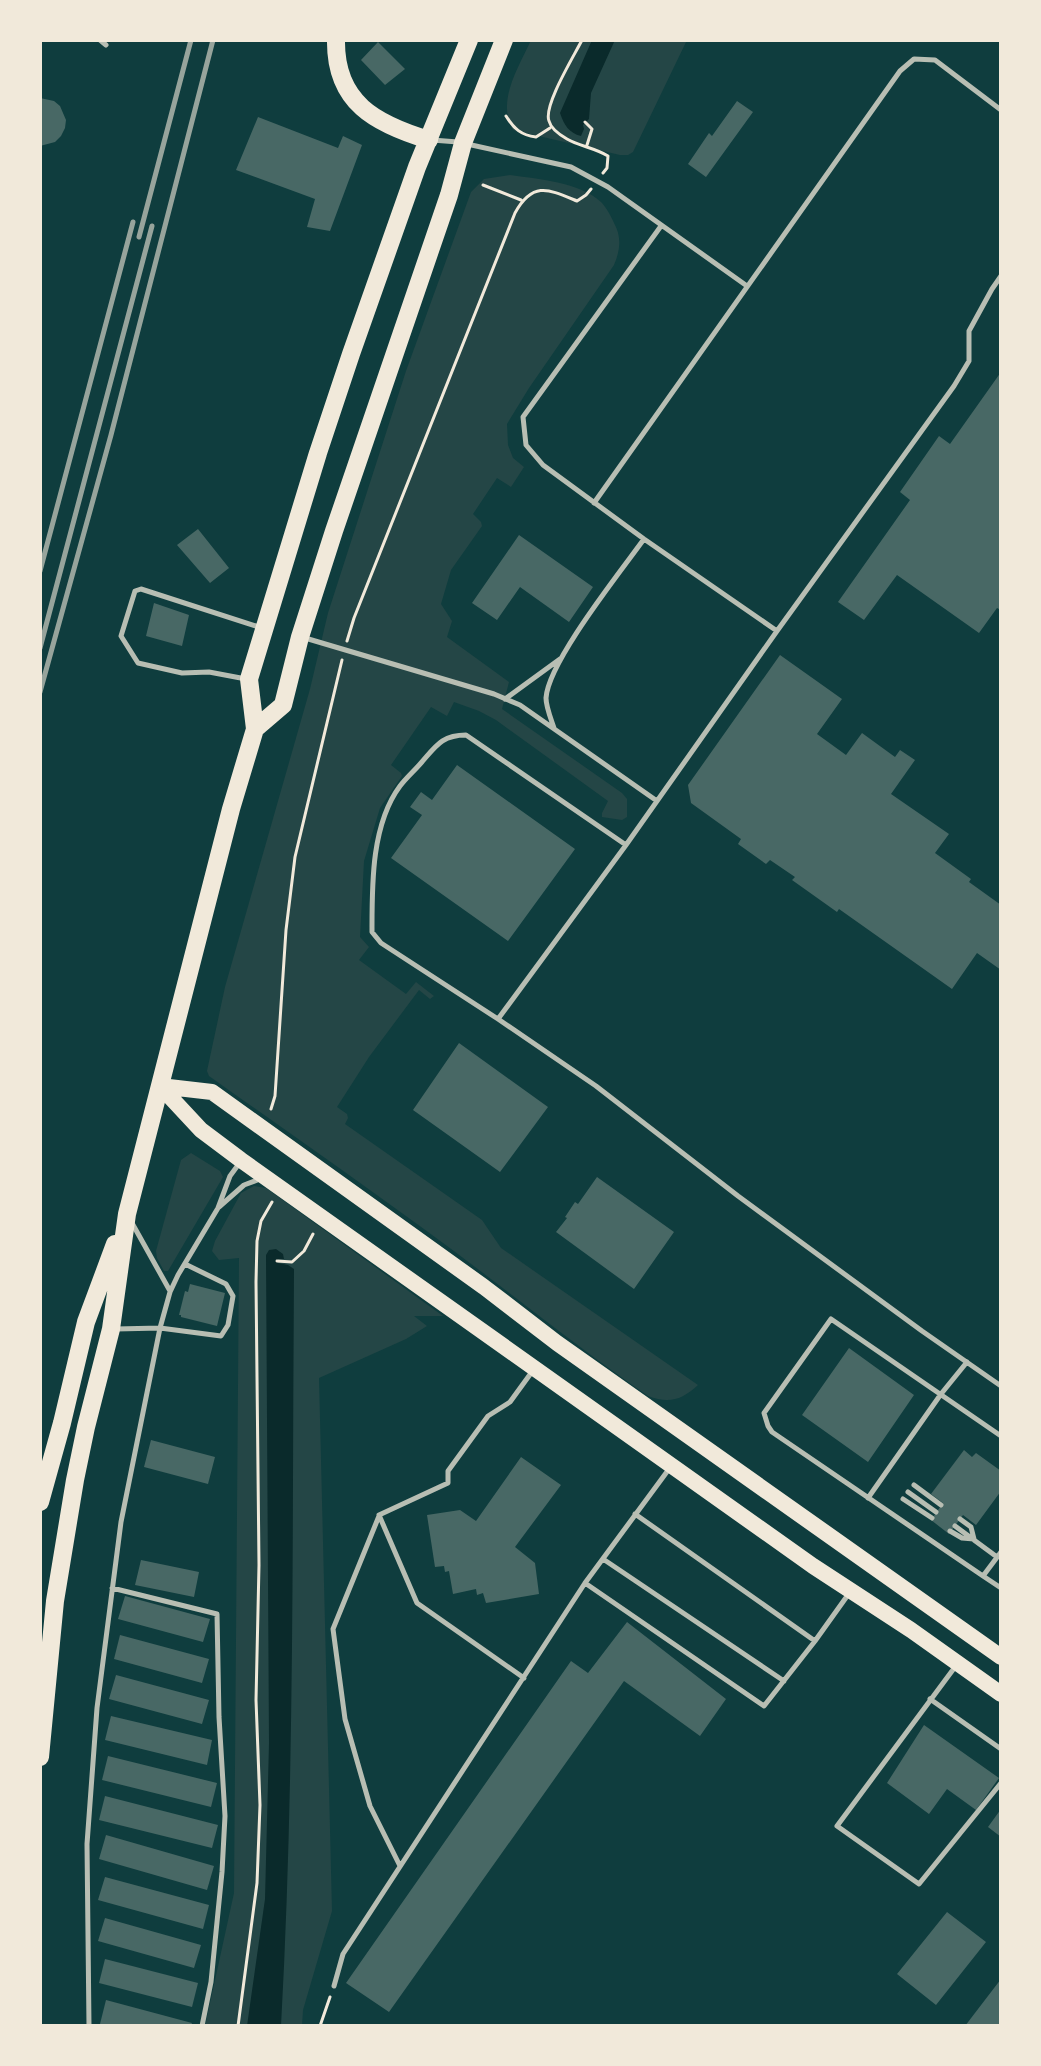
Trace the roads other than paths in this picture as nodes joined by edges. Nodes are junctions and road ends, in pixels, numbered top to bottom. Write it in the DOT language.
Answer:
graph roads {
  1 [pos="100,40"];
  2 [pos="336,40"];
  3 [pos="469,40"];
  4 [pos="504,40"];
  5 [pos="106,45"];
  6 [pos="1001,110"];
  7 [pos="429,140"];
  8 [pos="463,143"];
  9 [pos="661,226"];
  10 [pos="1001,276"];
  11 [pos="747,286"];
  12 [pos="594,503"];
  13 [pos="644,539"];
  14 [pos="263,629"];
  15 [pos="777,631"];
  16 [pos="300,637"];
  17 [pos="561,658"];
  18 [pos="249,679"];
  19 [pos="505,699"];
  20 [pos="255,729"];
  21 [pos="555,730"];
  22 [pos="657,801"];
  23 [pos="626,845"];
  24 [pos="498,1019"];
  25 [pos="160,1086"];
  26 [pos="241,1160"];
  27 [pos="265,1178"];
  28 [pos="218,1208"];
  29 [pos="127,1214"];
  30 [pos="185,1264"];
  31 [pos="170,1292"];
  32 [pos="160,1328"];
  33 [pos="111,1329"];
  34 [pos="967,1362"];
  35 [pos="534,1368"];
  36 [pos="1001,1386"];
  37 [pos="941,1394"];
  38 [pos="1001,1436"];
  39 [pos="671,1465"];
  40 [pos="914,1485"];
  41 [pos="908,1492"];
  42 [pos="868,1498"];
  43 [pos="903,1499"];
  44 [pos="40,1502"];
  45 [pos="941,1505"];
  46 [pos="635,1514"];
  47 [pos="379,1515"];
  48 [pos="960,1519"];
  49 [pos="953,1528"];
  50 [pos="974,1539"];
  51 [pos="999,1554"];
  52 [pos="603,1559"];
  53 [pos="983,1576"];
  54 [pos="585,1583"];
  55 [pos="112,1588"];
  56 [pos="1001,1588"];
  57 [pos="851,1591"];
  58 [pos="815,1641"];
  59 [pos="1001,1657"];
  60 [pos="958,1663"];
  61 [pos="524,1678"];
  62 [pos="784,1681"];
  63 [pos="1001,1694"];
  64 [pos="930,1699"];
  65 [pos="1001,1749"];
  66 [pos="40,1757"];
  67 [pos="1001,1783"];
  68 [pos="400,1866"];
  69 [pos="334,1986"];
  70 [pos="89,2026"];
  71 [pos="202,2026"];
  1 -- 5 [label="lane"];
  2 -- 7 [label="highway"];
  3 -- 7 [label="highway"];
  4 -- 8 [label="highway"];
  6 -- 11 [label="lane"];
  7 -- 8 [label="lane"];
  7 -- 14 [label="highway"];
  8 -- 9 [label="lane"];
  8 -- 16 [label="highway"];
  9 -- 11 [label="lane"];
  9 -- 12 [label="lane"];
  10 -- 15 [label="lane"];
  11 -- 12 [label="lane"];
  12 -- 13 [label="lane"];
  13 -- 15 [label="lane"];
  13 -- 17 [label="lane"];
  14 -- 18 [label="highway"];
  14 -- 18 [label="lane"];
  15 -- 22 [label="lane"];
  16 -- 19 [label="lane"];
  16 -- 20 [label="highway"];
  17 -- 19 [label="lane"];
  17 -- 21 [label="lane"];
  18 -- 20 [label="highway"];
  19 -- 21 [label="lane"];
  20 -- 25 [label="highway"];
  21 -- 22 [label="lane"];
  22 -- 23 [label="lane"];
  23 -- 24 [label="lane"];
  23 -- 24 [label="lane"];
  24 -- 34 [label="lane"];
  25 -- 26 [label="main road"];
  25 -- 29 [label="highway"];
  25 -- 59 [label="main road"];
  26 -- 27 [label="main road"];
  26 -- 28 [label="lane"];
  27 -- 28 [label="lane"];
  27 -- 35 [label="main road"];
  28 -- 30 [label="lane"];
  29 -- 31 [label="lane"];
  29 -- 33 [label="highway"];
  29 -- 44 [label="highway"];
  30 -- 31 [label="lane"];
  30 -- 32 [label="lane"];
  31 -- 32 [label="lane"];
  32 -- 33 [label="lane"];
  32 -- 55 [label="lane"];
  33 -- 66 [label="highway"];
  34 -- 36 [label="lane"];
  34 -- 37 [label="lane"];
  35 -- 39 [label="main road"];
  35 -- 47 [label="lane"];
  37 -- 38 [label="lane"];
  37 -- 42 [label="lane"];
  37 -- 42 [label="lane"];
  39 -- 46 [label="lane"];
  39 -- 57 [label="main road"];
  40 -- 45 [label="lane"];
  41 -- 43 [label="lane"];
  42 -- 53 [label="lane"];
  46 -- 52 [label="lane"];
  46 -- 58 [label="lane"];
  47 -- 61 [label="lane"];
  47 -- 68 [label="lane"];
  48 -- 50 [label="lane"];
  49 -- 50 [label="lane"];
  50 -- 51 [label="lane"];
  51 -- 53 [label="lane"];
  52 -- 54 [label="lane"];
  52 -- 62 [label="lane"];
  53 -- 56 [label="lane"];
  54 -- 61 [label="lane"];
  54 -- 62 [label="lane"];
  55 -- 70 [label="lane"];
  55 -- 71 [label="lane"];
  57 -- 58 [label="lane"];
  57 -- 60 [label="main road"];
  58 -- 62 [label="lane"];
  60 -- 63 [label="main road"];
  60 -- 64 [label="lane"];
  61 -- 68 [label="lane"];
  64 -- 65 [label="lane"];
  64 -- 67 [label="lane"];
  68 -- 69 [label="lane"];
}
